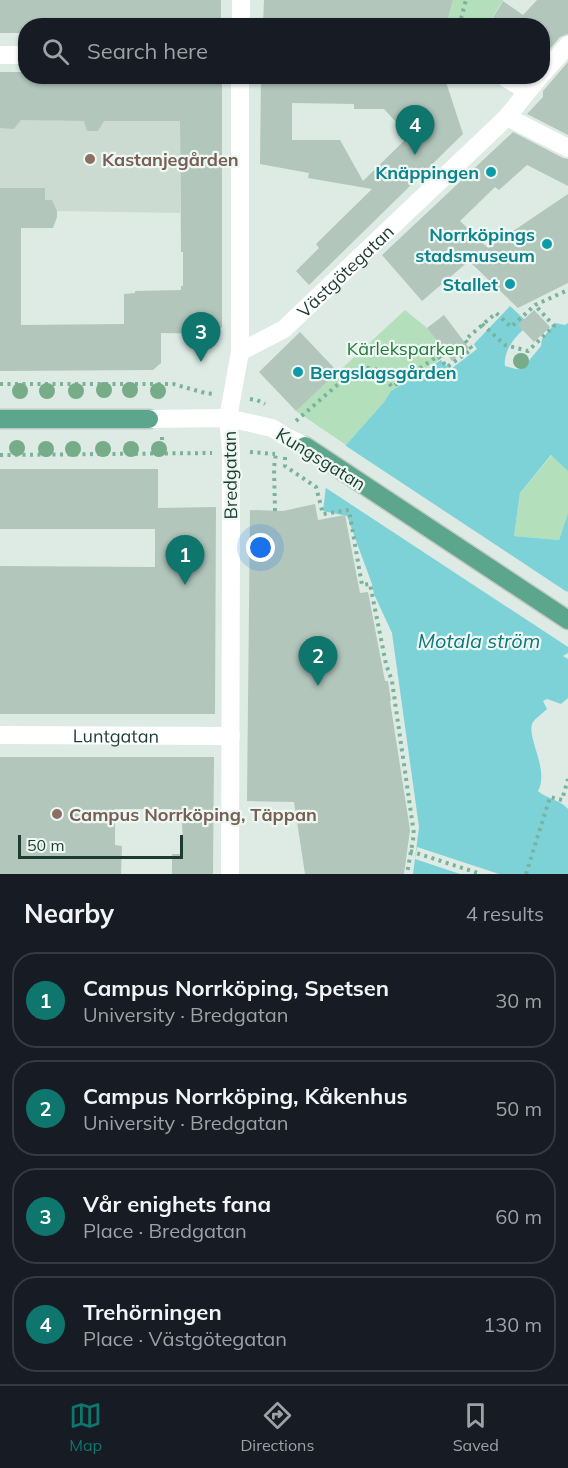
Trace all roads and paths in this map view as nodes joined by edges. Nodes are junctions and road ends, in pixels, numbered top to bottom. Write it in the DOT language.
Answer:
graph roads {
  1 [pos="241,0"];
  2 [pos="466,0"];
  3 [pos="241,18"];
  4 [pos="461,18"];
  5 [pos="568,45"];
  6 [pos="0,55"];
  7 [pos="18,55"];
  8 [pos="550,65"];
  9 [pos="240,84"];
  10 [pos="516,84"];
  11 [pos="533,84"];
  12 [pos="527,91"];
  13 [pos="507,117"];
  14 [pos="568,148"];
  15 [pos="568,290"];
  16 [pos="535,305"];
  17 [pos="482,324"];
  18 [pos="240,351"];
  19 [pos="0,384"];
  20 [pos="233,395"];
  21 [pos="228,418"];
  22 [pos="0,419"];
  23 [pos="150,419"];
  24 [pos="286,437"];
  25 [pos="304,446"];
  26 [pos="231,452"];
  27 [pos="275,454"];
  28 [pos="0,455"];
  29 [pos="275,511"];
  30 [pos="568,620"];
  31 [pos="0,735"];
  32 [pos="231,736"];
  33 [pos="568,780"];
  34 [pos="410,851"];
  35 [pos="230,874"];
  36 [pos="407,874"];
  37 [pos="481,874"];
  38 [pos="526,874"];
  1 -- 3 [label="street"];
  2 -- 4 [label="path"];
  5 -- 8 [label="street, Västgötegatan"];
  6 -- 7 [label="street"];
  9 -- 18 [label="street, Bredgatan"];
  10 -- 12 [label="street"];
  11 -- 12 [label="street, Västgötegatan"];
  12 -- 13 [label="street, Västgötegatan"];
  13 -- 14 [label="street"];
  13 -- 18 [label="street, Västgötegatan"];
  15 -- 16 [label="path"];
  16 -- 17 [label="path"];
  16 -- 17 [label="path"];
  17 -- 24 [label="path"];
  18 -- 20 [label="street, Bredgatan"];
  19 -- 20 [label="path"];
  20 -- 21 [label="street, Bredgatan"];
  21 -- 23 [label="street, Kungsgatan"];
  21 -- 24 [label="street, Kungsgatan"];
  21 -- 26 [label="street, Bredgatan"];
  22 -- 23 [label="main road, Kungsgatan"];
  24 -- 25 [label="street, Kungsgatan"];
  24 -- 27 [label="path"];
  25 -- 30 [label="main road, Kungsgatan"];
  26 -- 27 [label="path"];
  26 -- 28 [label="path"];
  26 -- 32 [label="street, Bredgatan"];
  27 -- 29 [label="path"];
  27 -- 34 [label="path"];
  31 -- 32 [label="street, Luntgatan"];
  32 -- 35 [label="street, Bredgatan"];
  33 -- 38 [label="path"];
  34 -- 36 [label="path"];
  34 -- 37 [label="path"];
}
